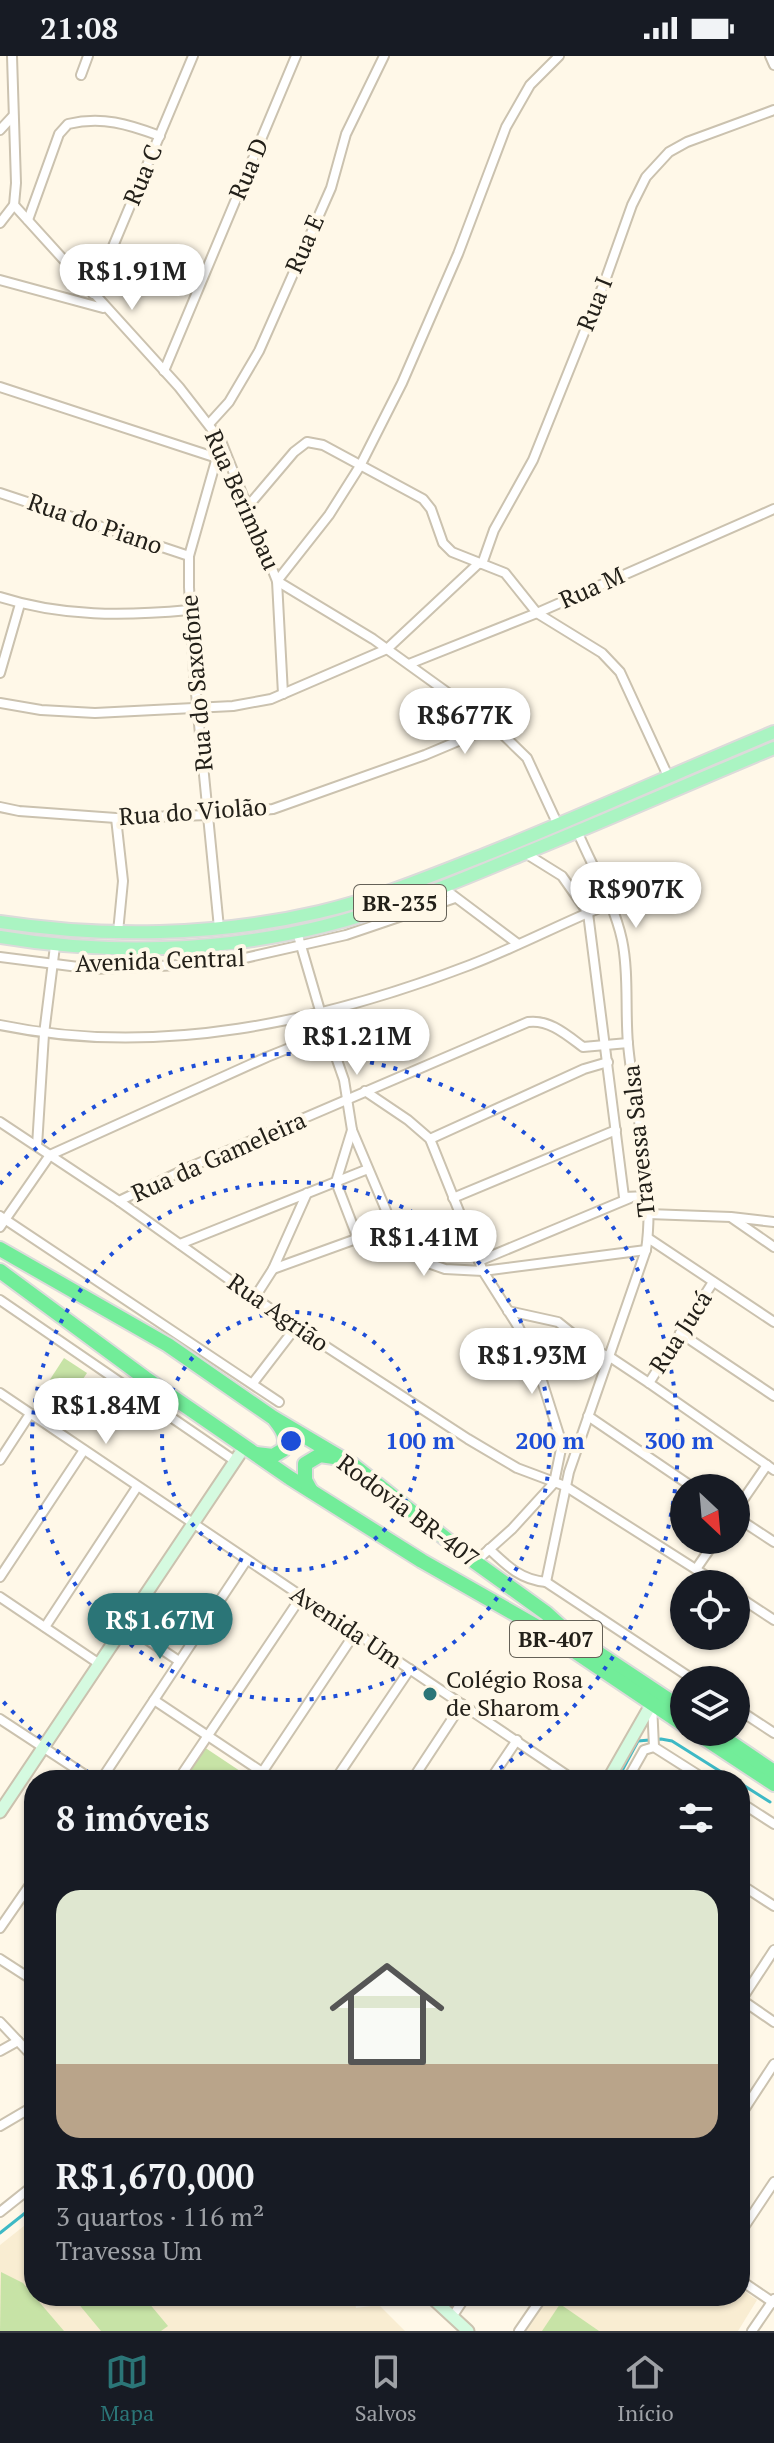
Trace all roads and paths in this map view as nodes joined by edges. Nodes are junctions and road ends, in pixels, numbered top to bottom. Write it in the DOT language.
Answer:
graph roads {
  1 [pos="12,56"];
  2 [pos="88,56"];
  3 [pos="193,56"];
  4 [pos="296,56"];
  5 [pos="384,56"];
  6 [pos="559,56"];
  7 [pos="770,56"];
  8 [pos="774,65"];
  9 [pos="81,75"];
  10 [pos="774,110"];
  11 [pos="13,116"];
  12 [pos="0,130"];
  13 [pos="160,136"];
  14 [pos="14,205"];
  15 [pos="28,220"];
  16 [pos="0,223"];
  17 [pos="0,280"];
  18 [pos="93,294"];
  19 [pos="106,309"];
  20 [pos="164,371"];
  21 [pos="0,387"];
  22 [pos="209,424"];
  23 [pos="221,441"];
  24 [pos="217,458"];
  25 [pos="360,466"];
  26 [pos="0,493"];
  27 [pos="249,505"];
  28 [pos="774,509"];
  29 [pos="189,556"];
  30 [pos="480,563"];
  31 [pos="277,581"];
  32 [pos="0,597"];
  33 [pos="20,604"];
  34 [pos="189,610"];
  35 [pos="537,613"];
  36 [pos="387,649"];
  37 [pos="409,664"];
  38 [pos="0,673"];
  39 [pos="283,694"];
  40 [pos="0,703"];
  41 [pos="197,708"];
  42 [pos="494,726"];
  43 [pos="774,732"];
  44 [pos="774,748"];
  45 [pos="668,776"];
  46 [pos="0,807"];
  47 [pos="209,815"];
  48 [pos="116,818"];
  49 [pos="558,825"];
  50 [pos="578,833"];
  51 [pos="525,853"];
  52 [pos="442,887"];
  53 [pos="455,898"];
  54 [pos="609,904"];
  55 [pos="323,911"];
  56 [pos="588,913"];
  57 [pos="0,922"];
  58 [pos="327,925"];
  59 [pos="219,928"];
  60 [pos="118,932"];
  61 [pos="0,937"];
  62 [pos="298,938"];
  63 [pos="518,944"];
  64 [pos="55,946"];
  65 [pos="0,957"];
  66 [pos="53,964"];
  67 [pos="321,1014"];
  68 [pos="0,1025"];
  69 [pos="327,1033"];
  70 [pos="44,1034"];
  71 [pos="628,1043"];
  72 [pos="606,1045"];
  73 [pos="608,1062"];
  74 [pos="365,1091"];
  75 [pos="348,1100"];
  76 [pos="0,1122"];
  77 [pos="352,1130"];
  78 [pos="616,1130"];
  79 [pos="430,1139"];
  80 [pos="37,1146"];
  81 [pos="50,1155"];
  82 [pos="368,1169"];
  83 [pos="336,1182"];
  84 [pos="307,1193"];
  85 [pos="648,1196"];
  86 [pos="628,1197"];
  87 [pos="453,1198"];
  88 [pos="119,1201"];
  89 [pos="648,1214"];
  90 [pos="731,1217"];
  91 [pos="2,1221"];
  92 [pos="774,1222"];
  93 [pos="395,1225"];
  94 [pos="648,1238"];
  95 [pos="358,1239"];
  96 [pos="180,1244"];
  97 [pos="774,1247"];
  98 [pos="0,1249"];
  99 [pos="646,1250"];
  100 [pos="479,1261"];
  101 [pos="273,1269"];
  102 [pos="0,1271"];
  103 [pos="483,1271"];
  104 [pos="713,1282"];
  105 [pos="255,1297"];
  106 [pos="0,1300"];
  107 [pos="508,1311"];
  108 [pos="774,1322"];
  109 [pos="296,1327"];
  110 [pos="680,1333"];
  111 [pos="610,1357"];
  112 [pos="253,1383"];
  113 [pos="649,1383"];
  114 [pos="0,1393"];
  115 [pos="774,1396"];
  116 [pos="279,1402"];
  117 [pos="30,1414"];
  118 [pos="588,1416"];
  119 [pos="272,1417"];
  120 [pos="84,1450"];
  121 [pos="255,1453"];
  122 [pos="237,1458"];
  123 [pos="0,1460"];
  124 [pos="353,1465"];
  125 [pos="770,1468"];
  126 [pos="673,1474"];
  127 [pos="554,1483"];
  128 [pos="565,1486"];
  129 [pos="137,1487"];
  130 [pos="311,1491"];
  131 [pos="750,1493"];
  132 [pos="193,1525"];
  133 [pos="750,1526"];
  134 [pos="774,1542"];
  135 [pos="489,1549"];
  136 [pos="706,1554"];
  137 [pos="246,1561"];
  138 [pos="475,1562"];
  139 [pos="696,1569"];
  140 [pos="0,1577"];
  141 [pos="546,1582"];
  142 [pos="0,1597"];
  143 [pos="301,1597"];
  144 [pos="750,1604"];
  145 [pos="774,1620"];
  146 [pos="125,1625"];
  147 [pos="45,1627"];
  148 [pos="355,1633"];
  149 [pos="179,1661"];
  150 [pos="98,1663"];
  151 [pos="673,1666"];
  152 [pos="410,1669"];
  153 [pos="154,1700"];
  154 [pos="670,1701"];
  155 [pos="652,1703"];
  156 [pos="462,1704"];
  157 [pos="670,1715"];
  158 [pos="750,1717"];
  159 [pos="0,1719"];
  160 [pos="774,1733"];
  161 [pos="207,1736"];
  162 [pos="517,1740"];
  163 [pos="716,1746"];
  164 [pos="736,1746"];
  165 [pos="654,1747"];
  166 [pos="44,1748"];
  167 [pos="29,1770"];
  168 [pos="78,1770"];
  169 [pos="108,1770"];
  170 [pos="185,1770"];
  171 [pos="251,1770"];
  172 [pos="263,1770"];
  173 [pos="342,1770"];
  174 [pos="419,1770"];
  175 [pos="497,1770"];
  176 [pos="558,1770"];
  177 [pos="614,1770"];
  178 [pos="633,1770"];
  179 [pos="690,1770"];
  180 [pos="774,1772"];
  181 [pos="24,1777"];
  182 [pos="774,1784"];
  183 [pos="750,1808"];
  184 [pos="0,1812"];
  185 [pos="774,1824"];
  186 [pos="750,1890"];
  187 [pos="24,1893"];
  188 [pos="774,1906"];
  189 [pos="0,1928"];
  190 [pos="774,1950"];
  191 [pos="0,1959"];
  192 [pos="24,1975"];
  193 [pos="750,1987"];
  194 [pos="750,2007"];
  195 [pos="0,2022"];
  196 [pos="774,2022"];
  197 [pos="18,2041"];
  198 [pos="24,2047"];
  199 [pos="0,2051"];
  200 [pos="774,2064"];
  201 [pos="750,2101"];
  202 [pos="24,2112"];
  203 [pos="0,2126"];
  204 [pos="774,2182"];
  205 [pos="24,2193"];
  206 [pos="0,2197"];
  207 [pos="3,2210"];
  208 [pos="750,2218"];
  209 [pos="750,2286"];
  210 [pos="773,2301"];
  211 [pos="440,2306"];
  212 [pos="459,2306"];
  213 [pos="536,2306"];
  214 [pos="452,2317"];
  215 [pos="468,2331"];
  216 [pos="519,2331"];
  217 [pos="752,2331"];
  1 -- 11 [label="street"];
  2 -- 9 [label="street"];
  3 -- 13 [label="street, Rua C"];
  4 -- 20 [label="street, Rua D"];
  5 -- 22 [label="street, Rua E"];
  6 -- 25 [label="street"];
  7 -- 8 [label="street"];
  10 -- 30 [label="street, Rua I"];
  11 -- 12 [label="street"];
  11 -- 14 [label="street"];
  13 -- 15 [label="street"];
  13 -- 18 [label="street, Rua C"];
  14 -- 15 [label="street, Rua Berimbau"];
  14 -- 16 [label="street"];
  15 -- 18 [label="street, Rua Berimbau"];
  17 -- 19 [label="street"];
  18 -- 19 [label="street, Rua Berimbau"];
  19 -- 20 [label="street, Rua Berimbau"];
  20 -- 22 [label="street, Rua Berimbau"];
  21 -- 24 [label="street"];
  22 -- 23 [label="street, Rua Berimbau"];
  23 -- 24 [label="street, Rua do Saxofone"];
  23 -- 27 [label="street, Rua Berimbau"];
  24 -- 29 [label="street, Rua do Saxofone"];
  25 -- 27 [label="street"];
  25 -- 30 [label="street"];
  25 -- 31 [label="street"];
  26 -- 29 [label="street, Rua do Piano"];
  27 -- 31 [label="street, Rua Berimbau"];
  28 -- 35 [label="street, Rua M"];
  29 -- 34 [label="street, Rua do Saxofone"];
  30 -- 35 [label="street"];
  30 -- 36 [label="street"];
  31 -- 36 [label="street, Rua Berimbau"];
  31 -- 39 [label="street, Rua Berimbau"];
  32 -- 33 [label="street"];
  33 -- 34 [label="street"];
  33 -- 38 [label="street"];
  34 -- 41 [label="street, Rua do Saxofone"];
  35 -- 37 [label="street, Rua M"];
  35 -- 45 [label="street"];
  36 -- 37 [label="street, Rua Berimbau"];
  36 -- 39 [label="street"];
  37 -- 42 [label="street, Rua Berimbau"];
  39 -- 41 [label="street"];
  40 -- 41 [label="street"];
  41 -- 47 [label="street, Rua do Saxofone"];
  42 -- 47 [label="street, Rua do Violão"];
  42 -- 49 [label="street, Rua Berimbau"];
  43 -- 45 [label="main road, BR-235 / BR-235"];
  44 -- 50 [label="main road, BR-235 / BR-235"];
  45 -- 49 [label="main road, BR-235 / BR-235"];
  46 -- 48 [label="street, Rua do Violão"];
  47 -- 48 [label="street, Rua do Violão"];
  47 -- 59 [label="street, Rua do Saxofone"];
  48 -- 60 [label="street"];
  49 -- 55 [label="main road, BR-235 / BR-235"];
  50 -- 51 [label="main road, BR-235 / BR-235"];
  50 -- 54 [label="street, Travessa Salsa"];
  51 -- 52 [label="main road, BR-235 / BR-235"];
  51 -- 56 [label="street"];
  52 -- 53 [label="street"];
  52 -- 58 [label="main road, BR-235 / BR-235"];
  53 -- 62 [label="street, Avenida Central"];
  53 -- 63 [label="street"];
  54 -- 56 [label="street"];
  54 -- 71 [label="street, Travessa Salsa"];
  55 -- 58 [label="main road"];
  55 -- 59 [label="main road, BR-235 / BR-235"];
  56 -- 63 [label="street"];
  56 -- 72 [label="street, Travessa Salsa"];
  57 -- 60 [label="main road, BR-235 / BR-235"];
  58 -- 62 [label="main road, BR-235 / BR-235"];
  59 -- 60 [label="main road, BR-235 / BR-235"];
  61 -- 64 [label="main road, BR-235 / BR-235"];
  62 -- 64 [label="main road, BR-235 / BR-235"];
  62 -- 66 [label="street, Avenida Central"];
  62 -- 67 [label="street"];
  63 -- 67 [label="street"];
  64 -- 66 [label="street"];
  65 -- 66 [label="street, Avenida Central"];
  66 -- 70 [label="street"];
  67 -- 69 [label="street"];
  67 -- 70 [label="street"];
  68 -- 70 [label="street"];
  69 -- 75 [label="street"];
  69 -- 81 [label="street"];
  70 -- 80 [label="street"];
  71 -- 72 [label="street, Rua da Gameleira"];
  71 -- 85 [label="street, Travessa Salsa"];
  72 -- 73 [label="street, Travessa Salsa"];
  72 -- 74 [label="street, Rua da Gameleira"];
  73 -- 78 [label="street, Travessa Salsa"];
  73 -- 79 [label="street, Travessa Salsa"];
  74 -- 75 [label="street, Rua da Gameleira"];
  74 -- 79 [label="street"];
  75 -- 77 [label="street"];
  75 -- 88 [label="street, Rua da Gameleira"];
  76 -- 80 [label="street, Rua Agrião"];
  77 -- 82 [label="street"];
  77 -- 83 [label="street"];
  78 -- 86 [label="street, Travessa Salsa"];
  78 -- 87 [label="street"];
  79 -- 87 [label="street"];
  80 -- 81 [label="street, Rua Agrião"];
  81 -- 88 [label="street, Rua Agrião"];
  81 -- 91 [label="street"];
  82 -- 83 [label="street"];
  82 -- 93 [label="street"];
  83 -- 84 [label="street"];
  83 -- 95 [label="street"];
  84 -- 96 [label="street"];
  84 -- 101 [label="street"];
  85 -- 86 [label="street"];
  85 -- 89 [label="street, Travessa Salsa"];
  86 -- 100 [label="street"];
  87 -- 100 [label="street"];
  88 -- 96 [label="street, Rua Agrião"];
  89 -- 90 [label="street"];
  89 -- 94 [label="street, Travessa Salsa"];
  90 -- 92 [label="street"];
  90 -- 97 [label="street"];
  91 -- 112 [label="street"];
  93 -- 95 [label="street"];
  93 -- 103 [label="street"];
  94 -- 99 [label="street, Travessa Salsa"];
  94 -- 104 [label="street"];
  95 -- 101 [label="street"];
  96 -- 105 [label="street, Rua Agrião"];
  98 -- 119 [label="highway, Rodovia BR-407 / BR-407"];
  99 -- 103 [label="street"];
  99 -- 111 [label="street, Travessa Salsa"];
  100 -- 103 [label="street"];
  101 -- 105 [label="street"];
  102 -- 121 [label="highway, Rodovia BR-407 / BR-407"];
  103 -- 107 [label="street"];
  104 -- 108 [label="street"];
  104 -- 110 [label="street, Rua Jucá"];
  105 -- 109 [label="street, Rua Agrião"];
  106 -- 122 [label="street"];
  107 -- 111 [label="street"];
  107 -- 127 [label="street"];
  109 -- 112 [label="street"];
  109 -- 127 [label="street, Rua Agrião"];
  110 -- 113 [label="street, Rua Jucá"];
  110 -- 115 [label="street"];
  111 -- 113 [label="street"];
  111 -- 118 [label="street, Travessa Salsa"];
  112 -- 116 [label="street"];
  113 -- 125 [label="street"];
  114 -- 117 [label="street, Avenida Um"];
  117 -- 120 [label="street, Avenida Um"];
  117 -- 123 [label="street"];
  118 -- 126 [label="street"];
  118 -- 128 [label="street, Travessa Salsa"];
  119 -- 121 [label="highway"];
  119 -- 124 [label="highway, Rodovia BR-407 / BR-407"];
  120 -- 129 [label="street, Avenida Um"];
  120 -- 140 [label="street"];
  121 -- 130 [label="highway, Rodovia BR-407 / BR-407"];
  122 -- 132 [label="street"];
  124 -- 130 [label="highway"];
  124 -- 138 [label="highway, Rodovia BR-407 / BR-407"];
  125 -- 131 [label="street"];
  127 -- 128 [label="street, Rua Agrião"];
  127 -- 135 [label="street"];
  128 -- 139 [label="street, Rua Agrião"];
  128 -- 141 [label="street, Travessa Salsa"];
  129 -- 132 [label="street, Avenida Um"];
  129 -- 147 [label="street"];
  130 -- 155 [label="highway, Rodovia BR-407 / BR-407"];
  132 -- 137 [label="street, Avenida Um"];
  132 -- 146 [label="street"];
  133 -- 134 [label="street"];
  135 -- 138 [label="street"];
  135 -- 141 [label="street"];
  136 -- 139 [label="street"];
  137 -- 143 [label="street, Avenida Um"];
  137 -- 149 [label="street"];
  138 -- 154 [label="highway, Rodovia BR-407 / BR-407"];
  141 -- 151 [label="street"];
  142 -- 147 [label="street"];
  143 -- 148 [label="street, Avenida Um"];
  143 -- 161 [label="street"];
  144 -- 145 [label="street"];
  146 -- 149 [label="street"];
  146 -- 150 [label="street"];
  147 -- 150 [label="street"];
  148 -- 152 [label="street, Avenida Um"];
  148 -- 172 [label="street"];
  149 -- 153 [label="street"];
  150 -- 166 [label="street"];
  152 -- 156 [label="street, Avenida Um"];
  152 -- 173 [label="street"];
  153 -- 161 [label="street"];
  153 -- 169 [label="street"];
  155 -- 157 [label="highway, Rodovia BR-407 / BR-407"];
  155 -- 165 [label="street"];
  155 -- 177 [label="street"];
  156 -- 162 [label="street, Avenida Um"];
  156 -- 174 [label="street"];
  158 -- 160 [label="street"];
  159 -- 166 [label="street"];
  161 -- 170 [label="street"];
  161 -- 171 [label="street"];
  162 -- 175 [label="street"];
  162 -- 176 [label="street, Avenida Um"];
  163 -- 182 [label="highway"];
  164 -- 180 [label="highway"];
  165 -- 178 [label="street"];
  165 -- 179 [label="street"];
  166 -- 167 [label="street"];
  166 -- 168 [label="street"];
  181 -- 184 [label="street"];
  183 -- 185 [label="street"];
  186 -- 188 [label="street"];
  187 -- 189 [label="street"];
  190 -- 193 [label="street"];
  191 -- 192 [label="street"];
  194 -- 196 [label="street"];
  195 -- 197 [label="street"];
  197 -- 198 [label="street"];
  197 -- 199 [label="street"];
  200 -- 201 [label="street"];
  202 -- 203 [label="street"];
  204 -- 208 [label="street"];
  205 -- 207 [label="street"];
  206 -- 207 [label="street"];
  209 -- 210 [label="street"];
  210 -- 217 [label="street"];
  211 -- 214 [label="street"];
  212 -- 214 [label="street"];
  213 -- 216 [label="street"];
  214 -- 215 [label="street"];
}
